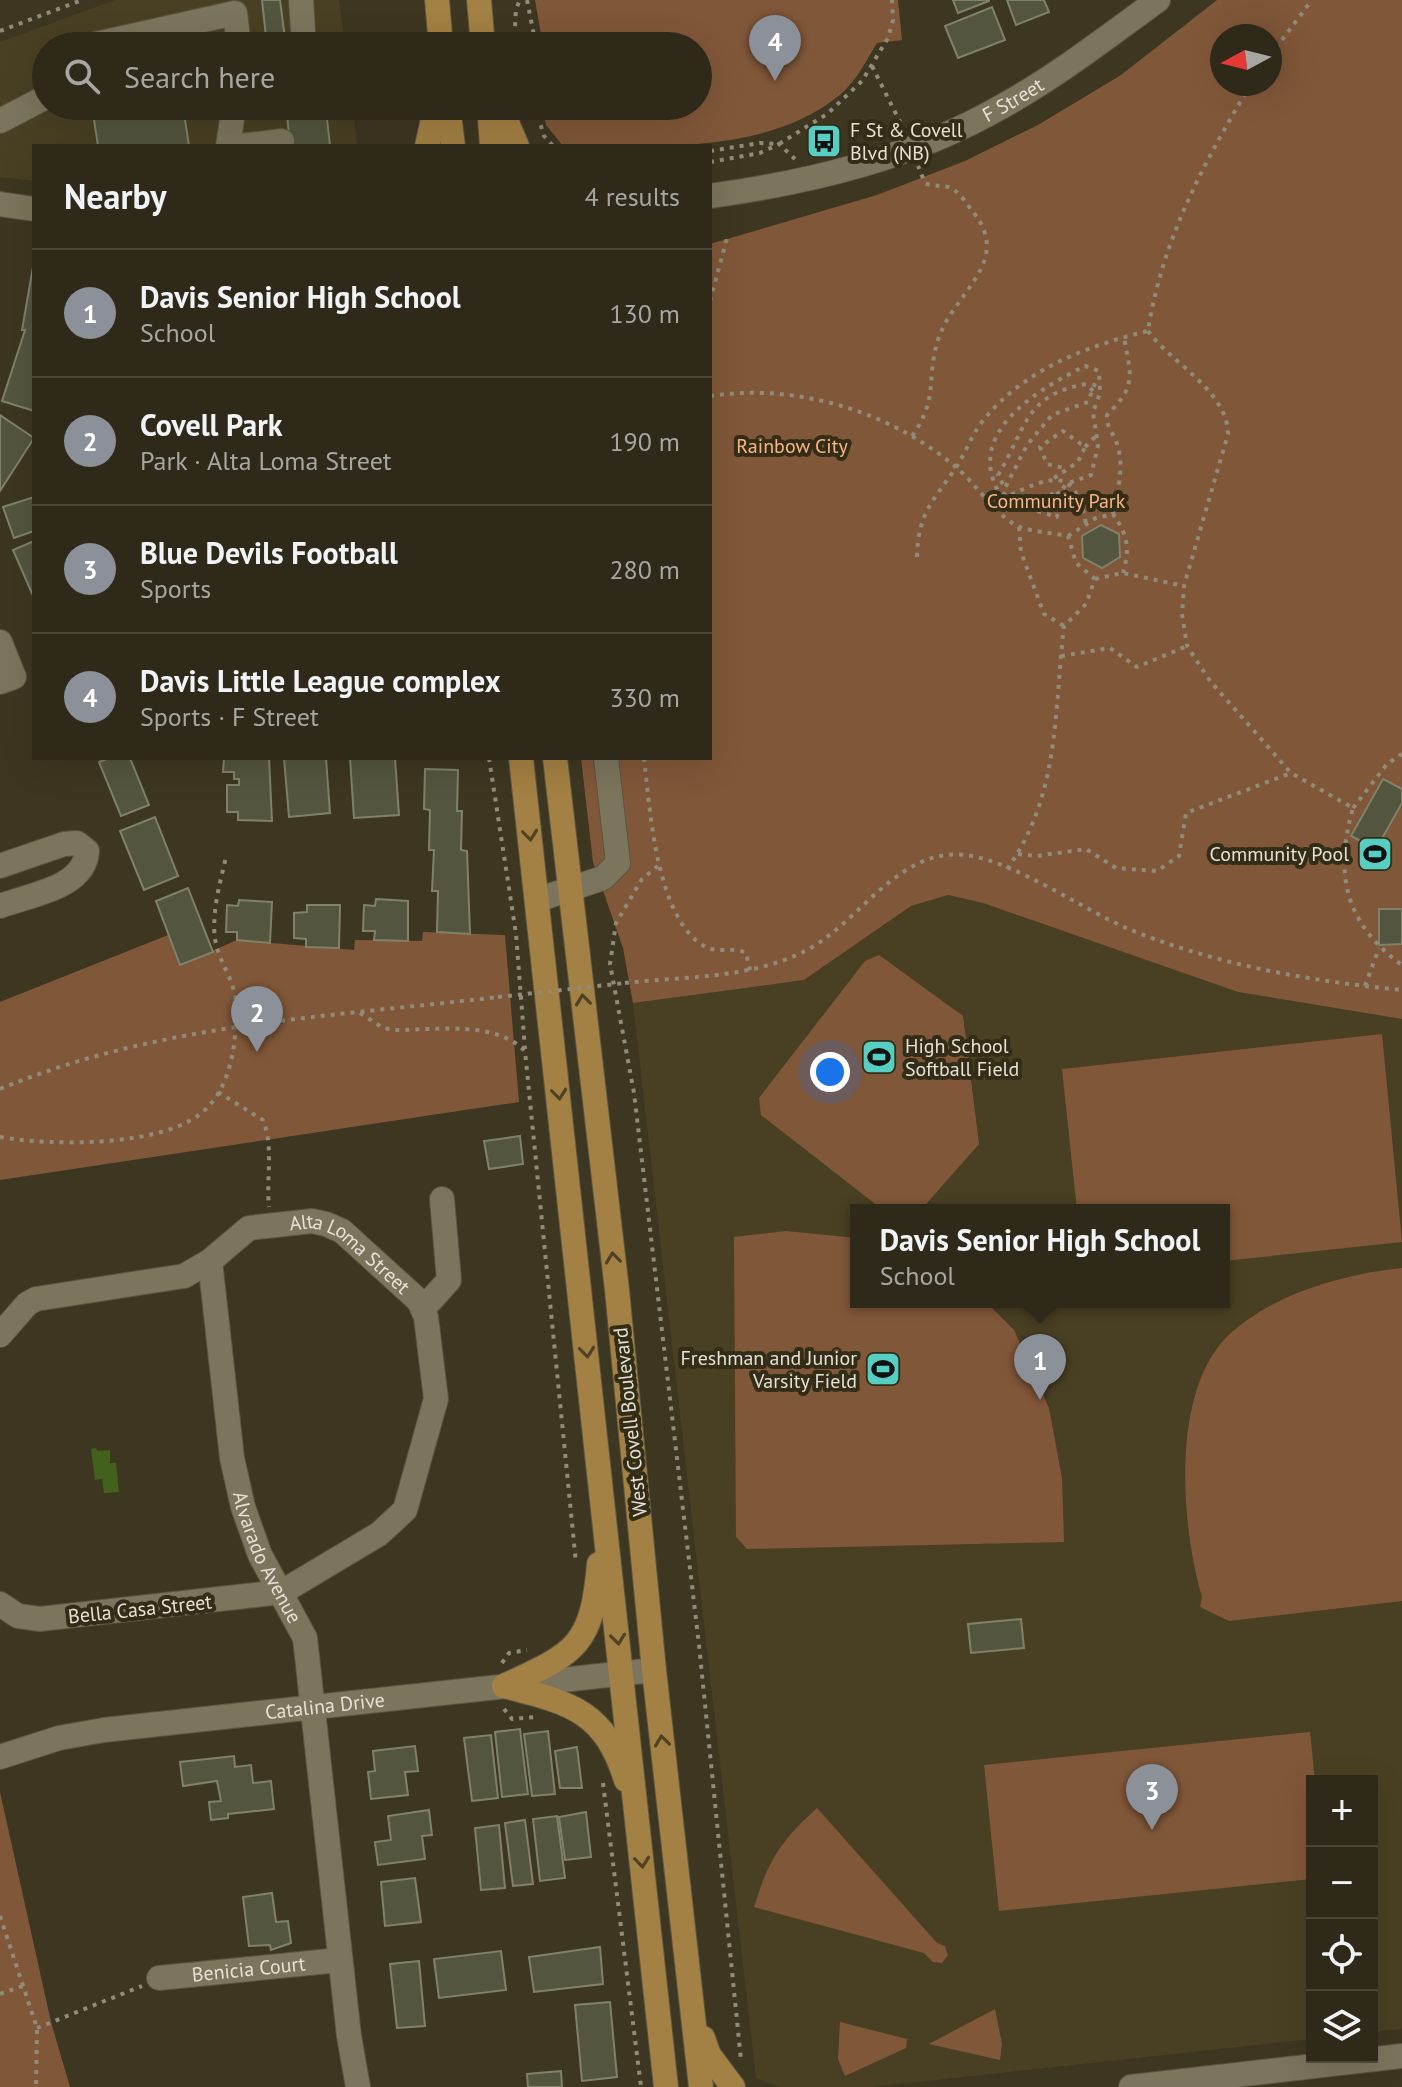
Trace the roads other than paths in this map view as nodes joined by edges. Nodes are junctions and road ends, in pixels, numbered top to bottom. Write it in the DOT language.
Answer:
graph roads {
  1 [pos="301,0"];
  2 [pos="437,0"];
  3 [pos="479,0"];
  4 [pos="1158,0"];
  5 [pos="150,32"];
  6 [pos="237,32"];
  7 [pos="303,32"];
  8 [pos="439,32"];
  9 [pos="483,32"];
  10 [pos="32,104"];
  11 [pos="232,120"];
  12 [pos="433,120"];
  13 [pos="450,120"];
  14 [pos="490,120"];
  15 [pos="506,120"];
  16 [pos="0,121"];
  17 [pos="282,141"];
  18 [pos="228,144"];
  19 [pos="256,144"];
  20 [pos="427,144"];
  21 [pos="453,144"];
  22 [pos="492,144"];
  23 [pos="516,144"];
  24 [pos="712,196"];
  25 [pos="0,204"];
  26 [pos="32,209"];
  27 [pos="0,642"];
  28 [pos="0,682"];
  29 [pos="521,760"];
  30 [pos="555,760"];
  31 [pos="606,760"];
  32 [pos="0,866"];
  33 [pos="570,892"];
  34 [pos="537,900"];
  35 [pos="0,906"];
  36 [pos="442,1199"];
  37 [pos="210,1261"];
  38 [pos="423,1309"];
  39 [pos="0,1335"];
  40 [pos="604,1514"];
  41 [pos="282,1592"];
  42 [pos="0,1604"];
  43 [pos="654,1670"];
  44 [pos="622,1673"];
  45 [pos="503,1674"];
  46 [pos="311,1708"];
  47 [pos="0,1757"];
  48 [pos="638,1818"];
  49 [pos="340,1960"];
  50 [pos="159,1978"];
  51 [pos="694,2013"];
  52 [pos="1402,2056"];
  53 [pos="738,2078"];
  54 [pos="1262,2080"];
  55 [pos="358,2087"];
  56 [pos="666,2087"];
  57 [pos="701,2087"];
  58 [pos="1131,2087"];
  1 -- 7 [label="street"];
  2 -- 8 [label="main road"];
  3 -- 9 [label="main road"];
  4 -- 24 [label="street, F Street"];
  5 -- 6 [label="street"];
  10 -- 16 [label="street"];
  11 -- 18 [label="street"];
  12 -- 20 [label="main road"];
  13 -- 21 [label="main road"];
  14 -- 22 [label="main road"];
  15 -- 23 [label="main road"];
  17 -- 19 [label="street"];
  25 -- 26 [label="street"];
  27 -- 28 [label="street"];
  29 -- 34 [label="main road, West Covell Boulevard, one-way"];
  30 -- 33 [label="main road, West Covell Boulevard"];
  31 -- 33 [label="street"];
  32 -- 35 [label="street"];
  33 -- 34 [label="street"];
  43 -- 33 [label="main road, West Covell Boulevard, one-way"];
  34 -- 40 [label="main road, West Covell Boulevard, one-way"];
  36 -- 38 [label="street"];
  37 -- 38 [label="street, Alta Loma Street"];
  37 -- 39 [label="street"];
  37 -- 41 [label="street, Alvarado Avenue"];
  38 -- 41 [label="street, Alta Loma Street"];
  40 -- 44 [label="main road, West Covell Boulevard, one-way"];
  40 -- 45 [label="main road"];
  41 -- 42 [label="street, Bella Casa Street"];
  41 -- 46 [label="street, Alvarado Avenue"];
  43 -- 44 [label="street, Catalina Drive"];
  51 -- 43 [label="main road, West Covell Boulevard, one-way"];
  44 -- 45 [label="street, Catalina Drive"];
  44 -- 48 [label="main road, West Covell Boulevard"];
  45 -- 46 [label="street, Catalina Drive"];
  45 -- 48 [label="main road"];
  46 -- 47 [label="street, Catalina Drive"];
  46 -- 49 [label="street, Alvarado Avenue"];
  48 -- 56 [label="main road, West Covell Boulevard, one-way"];
  49 -- 50 [label="street, Benicia Court"];
  49 -- 55 [label="street, Alvarado Avenue"];
  51 -- 53 [label="main road"];
  51 -- 57 [label="main road, West Covell Boulevard"];
  52 -- 54 [label="street"];
  54 -- 58 [label="street"];
}
